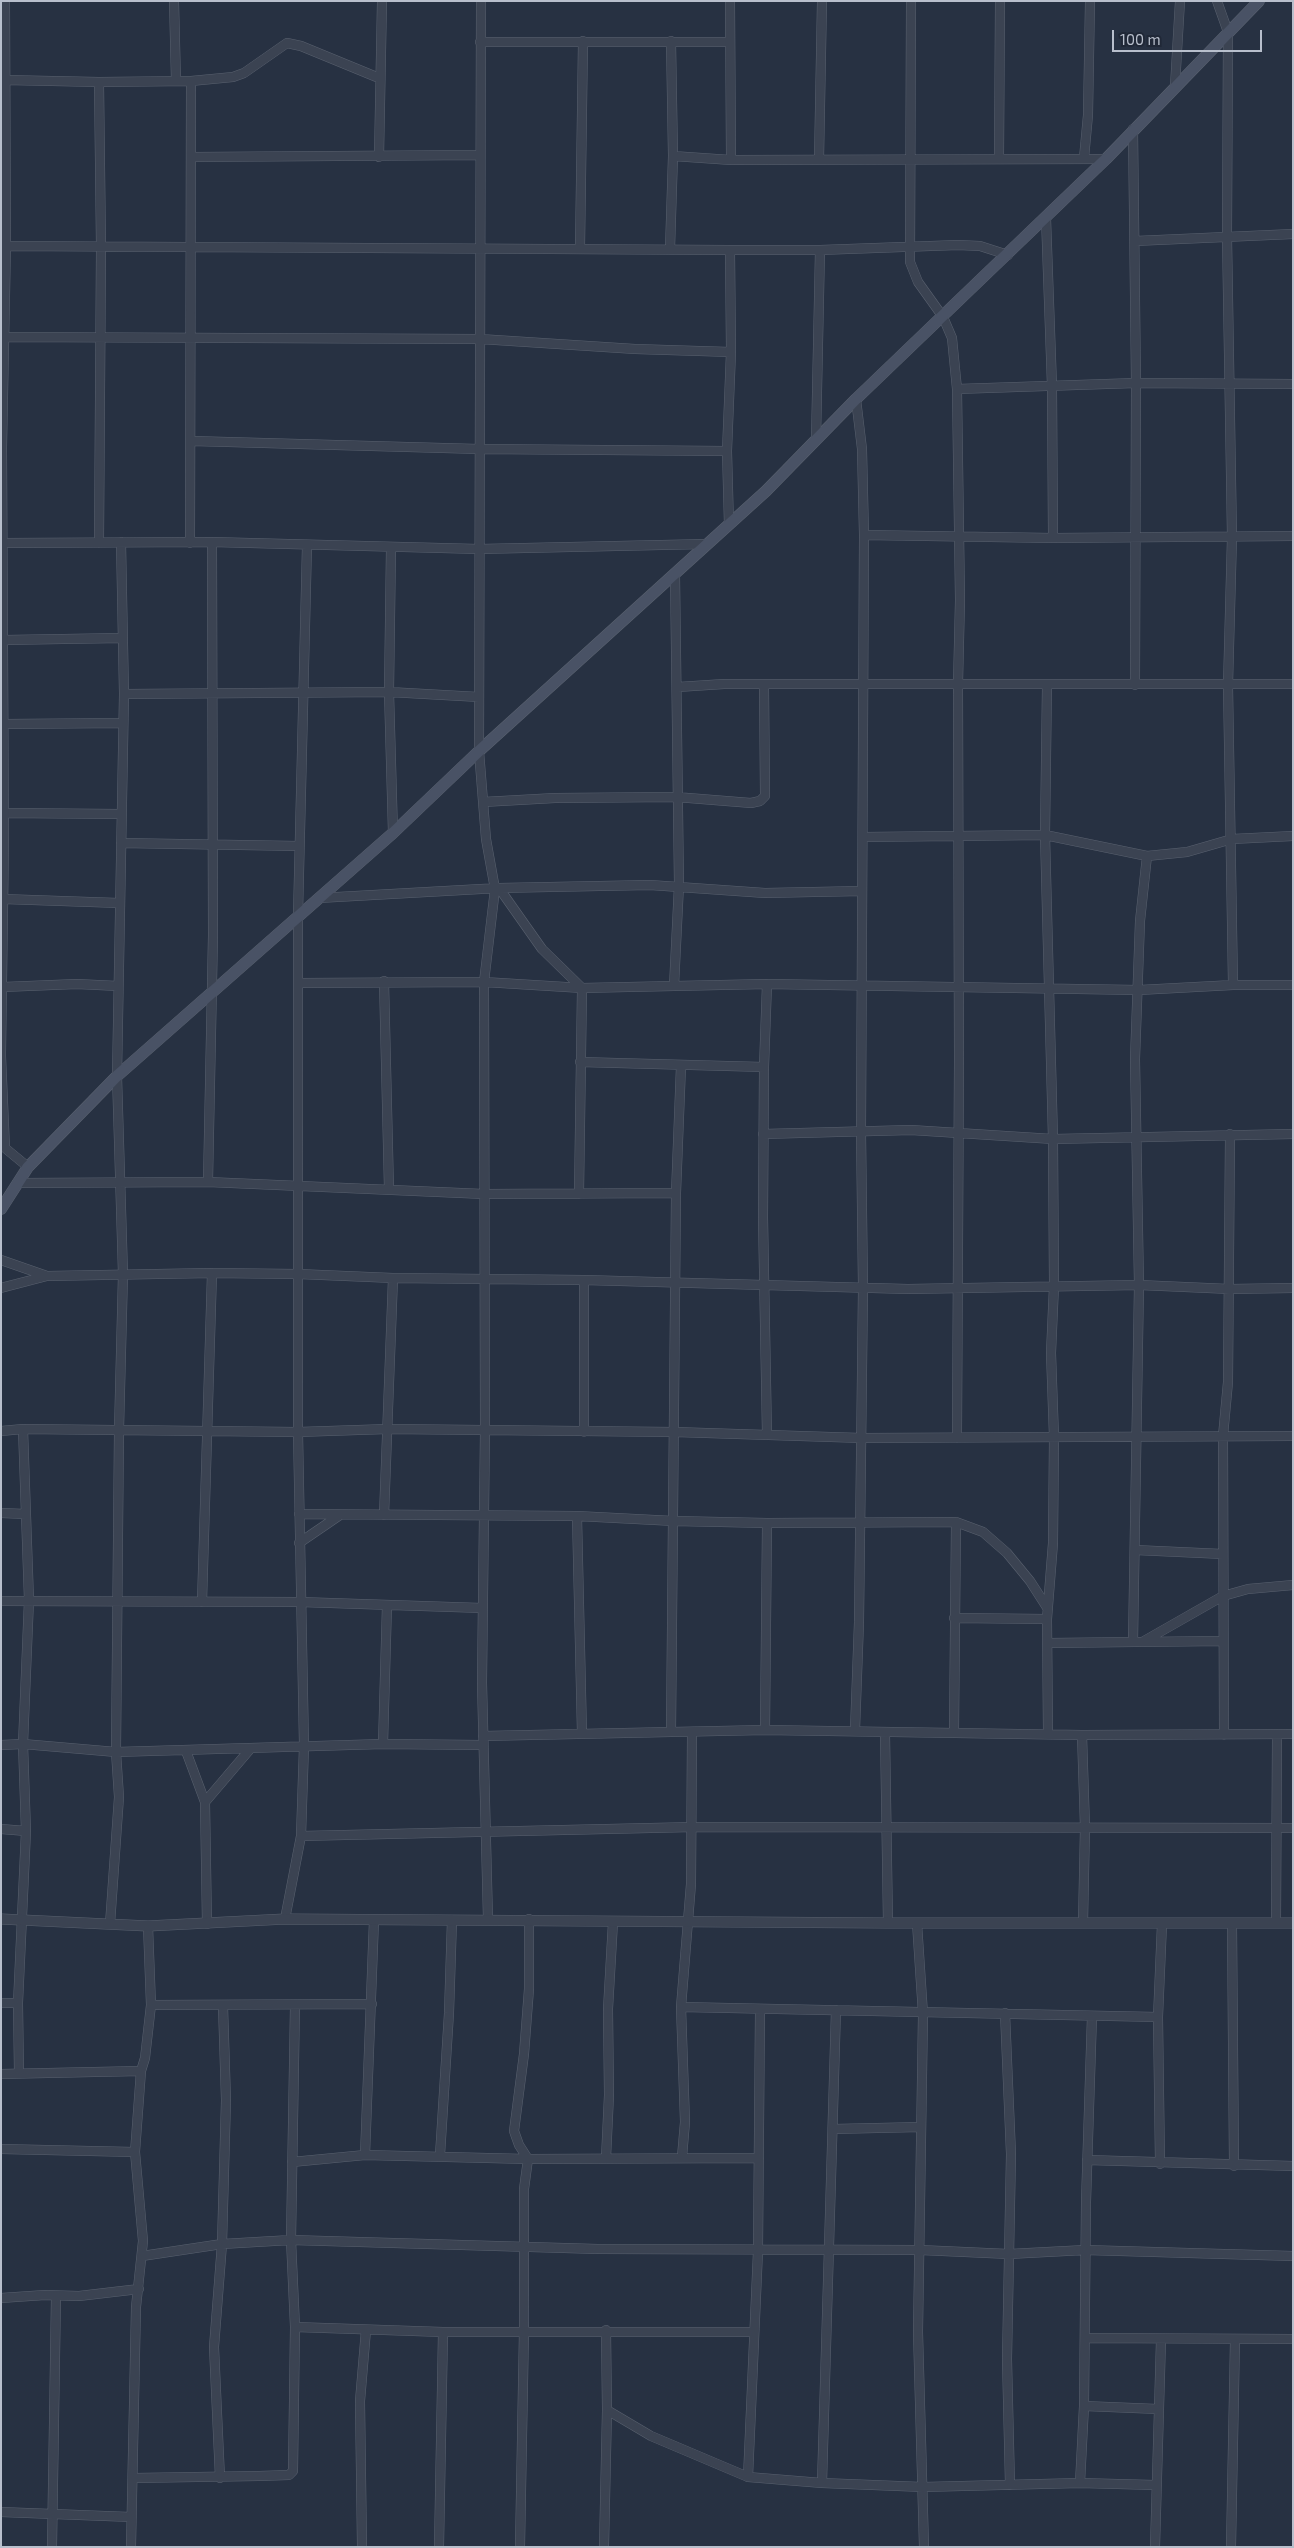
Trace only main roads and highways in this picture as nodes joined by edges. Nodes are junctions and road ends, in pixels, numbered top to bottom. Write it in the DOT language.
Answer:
graph roads {
  1 [pos="1259,1"];
  2 [pos="1,1209"];
  1 -- 2 [label="main road"];
}
